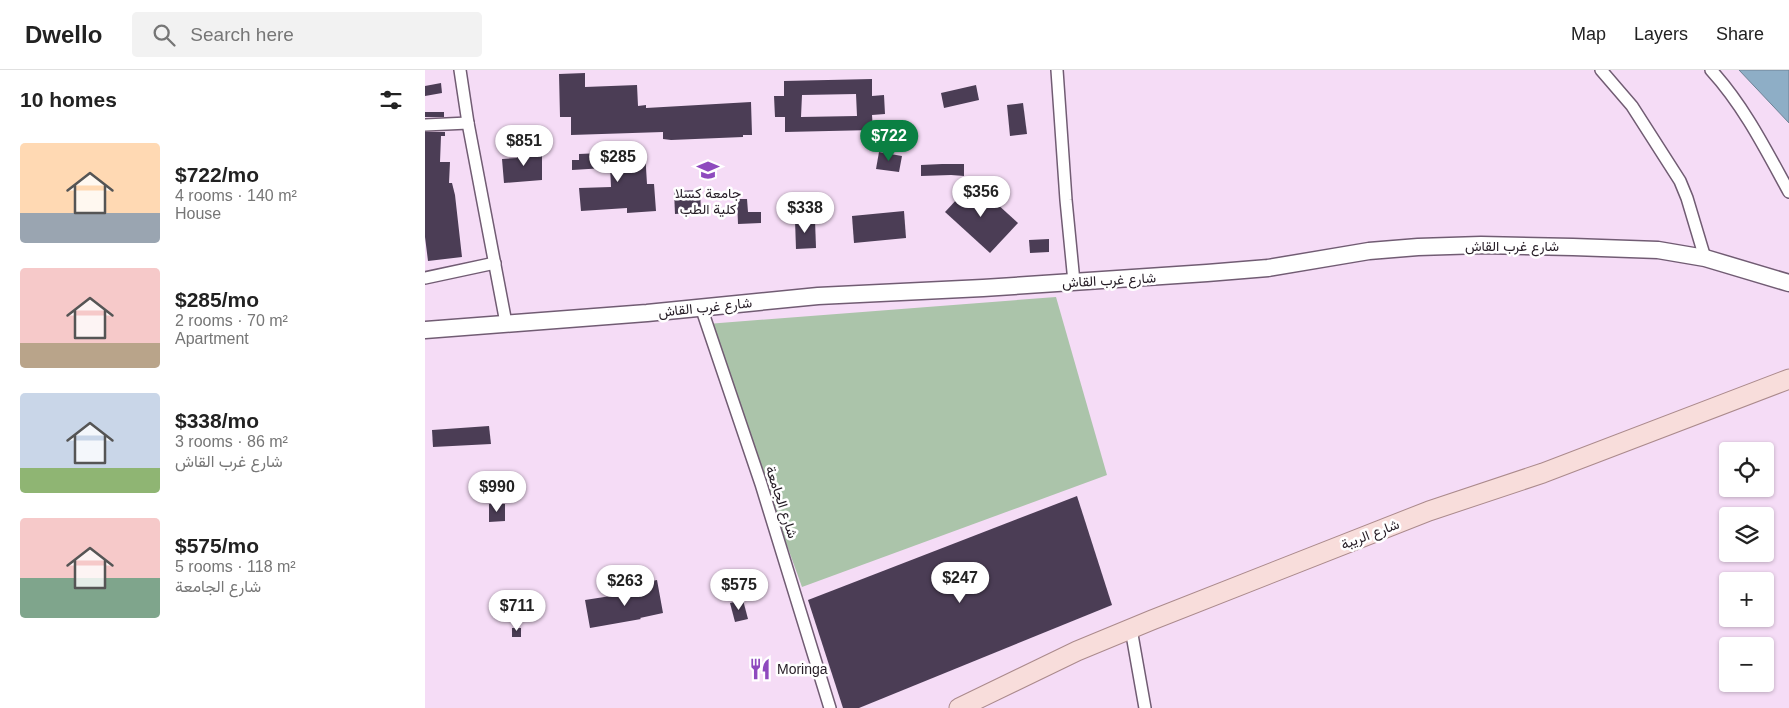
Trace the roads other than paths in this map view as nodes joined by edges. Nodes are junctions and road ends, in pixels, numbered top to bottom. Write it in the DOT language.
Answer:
graph roads {
  1 [pos="460,70"];
  2 [pos="1057,70"];
  3 [pos="1601,70"];
  4 [pos="1711,70"];
  5 [pos="468,123"];
  6 [pos="425,125"];
  7 [pos="1789,192"];
  8 [pos="1705,258"];
  9 [pos="495,263"];
  10 [pos="425,278"];
  11 [pos="1074,282"];
  12 [pos="1789,283"];
  13 [pos="701,307"];
  14 [pos="506,324"];
  15 [pos="425,330"];
  16 [pos="1789,379"];
  17 [pos="1131,629"];
  18 [pos="830,708"];
  19 [pos="959,708"];
  20 [pos="1145,708"];
  1 -- 5 [label="street"];
  2 -- 11 [label="street"];
  3 -- 8 [label="street"];
  4 -- 7 [label="street"];
  5 -- 6 [label="street"];
  5 -- 9 [label="street"];
  8 -- 11 [label="main road, شارع غرب القاش"];
  8 -- 12 [label="main road, شارع غرب القاش"];
  9 -- 10 [label="street"];
  9 -- 14 [label="street"];
  11 -- 13 [label="main road, شارع غرب القاش"];
  13 -- 14 [label="main road, شارع غرب القاش"];
  13 -- 18 [label="street, شارع الجامعة"];
  14 -- 15 [label="main road, شارع غرب القاش"];
  16 -- 17 [label="main road, شارع الريبة"];
  17 -- 19 [label="main road, شارع الريبة"];
  17 -- 20 [label="street"];
}
